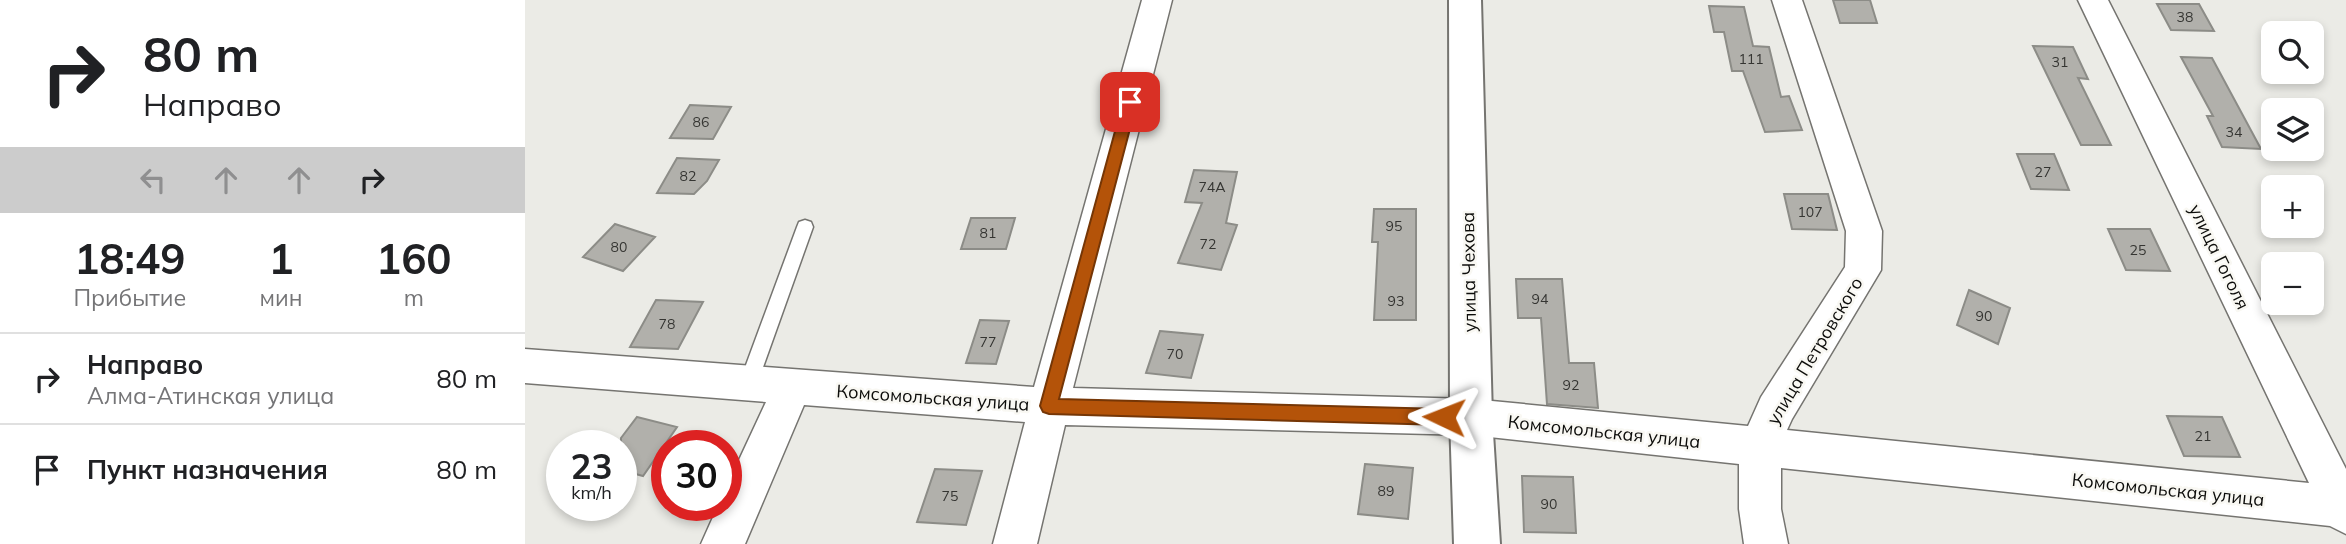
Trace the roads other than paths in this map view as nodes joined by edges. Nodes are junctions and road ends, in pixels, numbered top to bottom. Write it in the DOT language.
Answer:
graph roads {
  1 [pos="1157,0"];
  2 [pos="1465,0"];
  3 [pos="1787,0"];
  4 [pos="2093,0"];
  5 [pos="805,227"];
  6 [pos="525,366"];
  7 [pos="748,384"];
  8 [pos="792,388"];
  9 [pos="1049,406"];
  10 [pos="1471,418"];
  11 [pos="1760,449"];
  12 [pos="2345,509"];
  13 [pos="723,544"];
  14 [pos="1015,544"];
  15 [pos="1477,544"];
  16 [pos="1766,544"];
  1 -- 9 [label="street"];
  2 -- 10 [label="street, улица Чехова"];
  3 -- 11 [label="street, улица Петровского"];
  4 -- 12 [label="street, улица Гоголя"];
  5 -- 7 [label="lane"];
  6 -- 7 [label="street, Комсомольская улица"];
  7 -- 8 [label="street, Комсомольская улица"];
  8 -- 9 [label="street, Комсомольская улица"];
  8 -- 13 [label="street"];
  9 -- 10 [label="street, Комсомольская улица"];
  9 -- 14 [label="street"];
  10 -- 11 [label="street, Комсомольская улица"];
  10 -- 15 [label="street, улица Чехова"];
  11 -- 12 [label="street, Комсомольская улица"];
  11 -- 16 [label="street, улица Петровского"];
}
